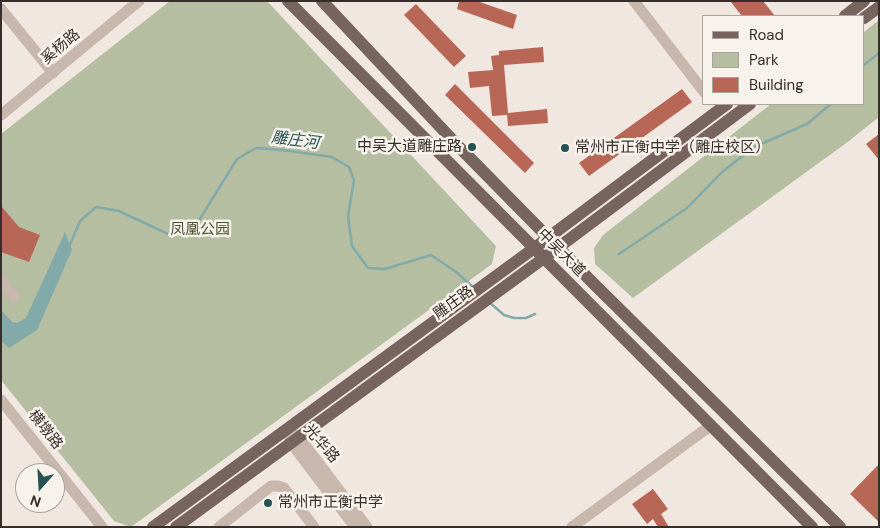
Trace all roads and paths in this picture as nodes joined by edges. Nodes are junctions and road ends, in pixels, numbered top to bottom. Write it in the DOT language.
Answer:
graph roads {
  1 [pos="139,1"];
  2 [pos="288,1"];
  3 [pos="322,1"];
  4 [pos="634,1"];
  5 [pos="864,1"];
  6 [pos="879,7"];
  7 [pos="1,9"];
  8 [pos="846,15"];
  9 [pos="865,17"];
  10 [pos="53,73"];
  11 [pos="702,89"];
  12 [pos="749,105"];
  13 [pos="719,106"];
  14 [pos="1,115"];
  15 [pos="548,237"];
  16 [pos="558,247"];
  17 [pos="533,249"];
  18 [pos="543,259"];
  19 [pos="1,281"];
  20 [pos="14,297"];
  21 [pos="1,400"];
  22 [pos="710,426"];
  23 [pos="287,429"];
  24 [pos="295,440"];
  25 [pos="102,527"];
  26 [pos="154,527"];
  27 [pos="176,527"];
  28 [pos="220,527"];
  29 [pos="314,527"];
  30 [pos="355,527"];
  31 [pos="367,527"];
  32 [pos="572,527"];
  33 [pos="812,527"];
  34 [pos="840,527"];
  1 -- 10 [label="street, 奚杨路"];
  2 -- 17 [label="main road, 中吴大道"];
  3 -- 15 [label="main road, 中吴大道"];
  4 -- 11 [label="street"];
  5 -- 8 [label="main road"];
  6 -- 9 [label="main road"];
  7 -- 10 [label="street"];
  10 -- 14 [label="street, 奚杨路"];
  12 -- 16 [label="main road, 雕庄路"];
  13 -- 15 [label="main road, 雕庄路"];
  15 -- 16 [label="main road, 中吴大道"];
  15 -- 17 [label="main road, 雕庄路"];
  16 -- 18 [label="main road, 雕庄路"];
  16 -- 34 [label="main road, 中吴大道"];
  17 -- 18 [label="main road, 中吴大道"];
  17 -- 23 [label="main road, 雕庄路"];
  18 -- 22 [label="main road, 中吴大道"];
  18 -- 24 [label="main road, 雕庄路"];
  19 -- 20 [label="street"];
  21 -- 25 [label="street, 横墩路"];
  22 -- 32 [label="street"];
  22 -- 33 [label="main road, 中吴大道"];
  23 -- 24 [label="street, 光华路"];
  23 -- 26 [label="main road, 雕庄路"];
  24 -- 27 [label="main road, 雕庄路"];
  24 -- 30 [label="street, 光华路"];
  24 -- 31 [label="street, 光华路"];
  28 -- 29 [label="street"];
}
